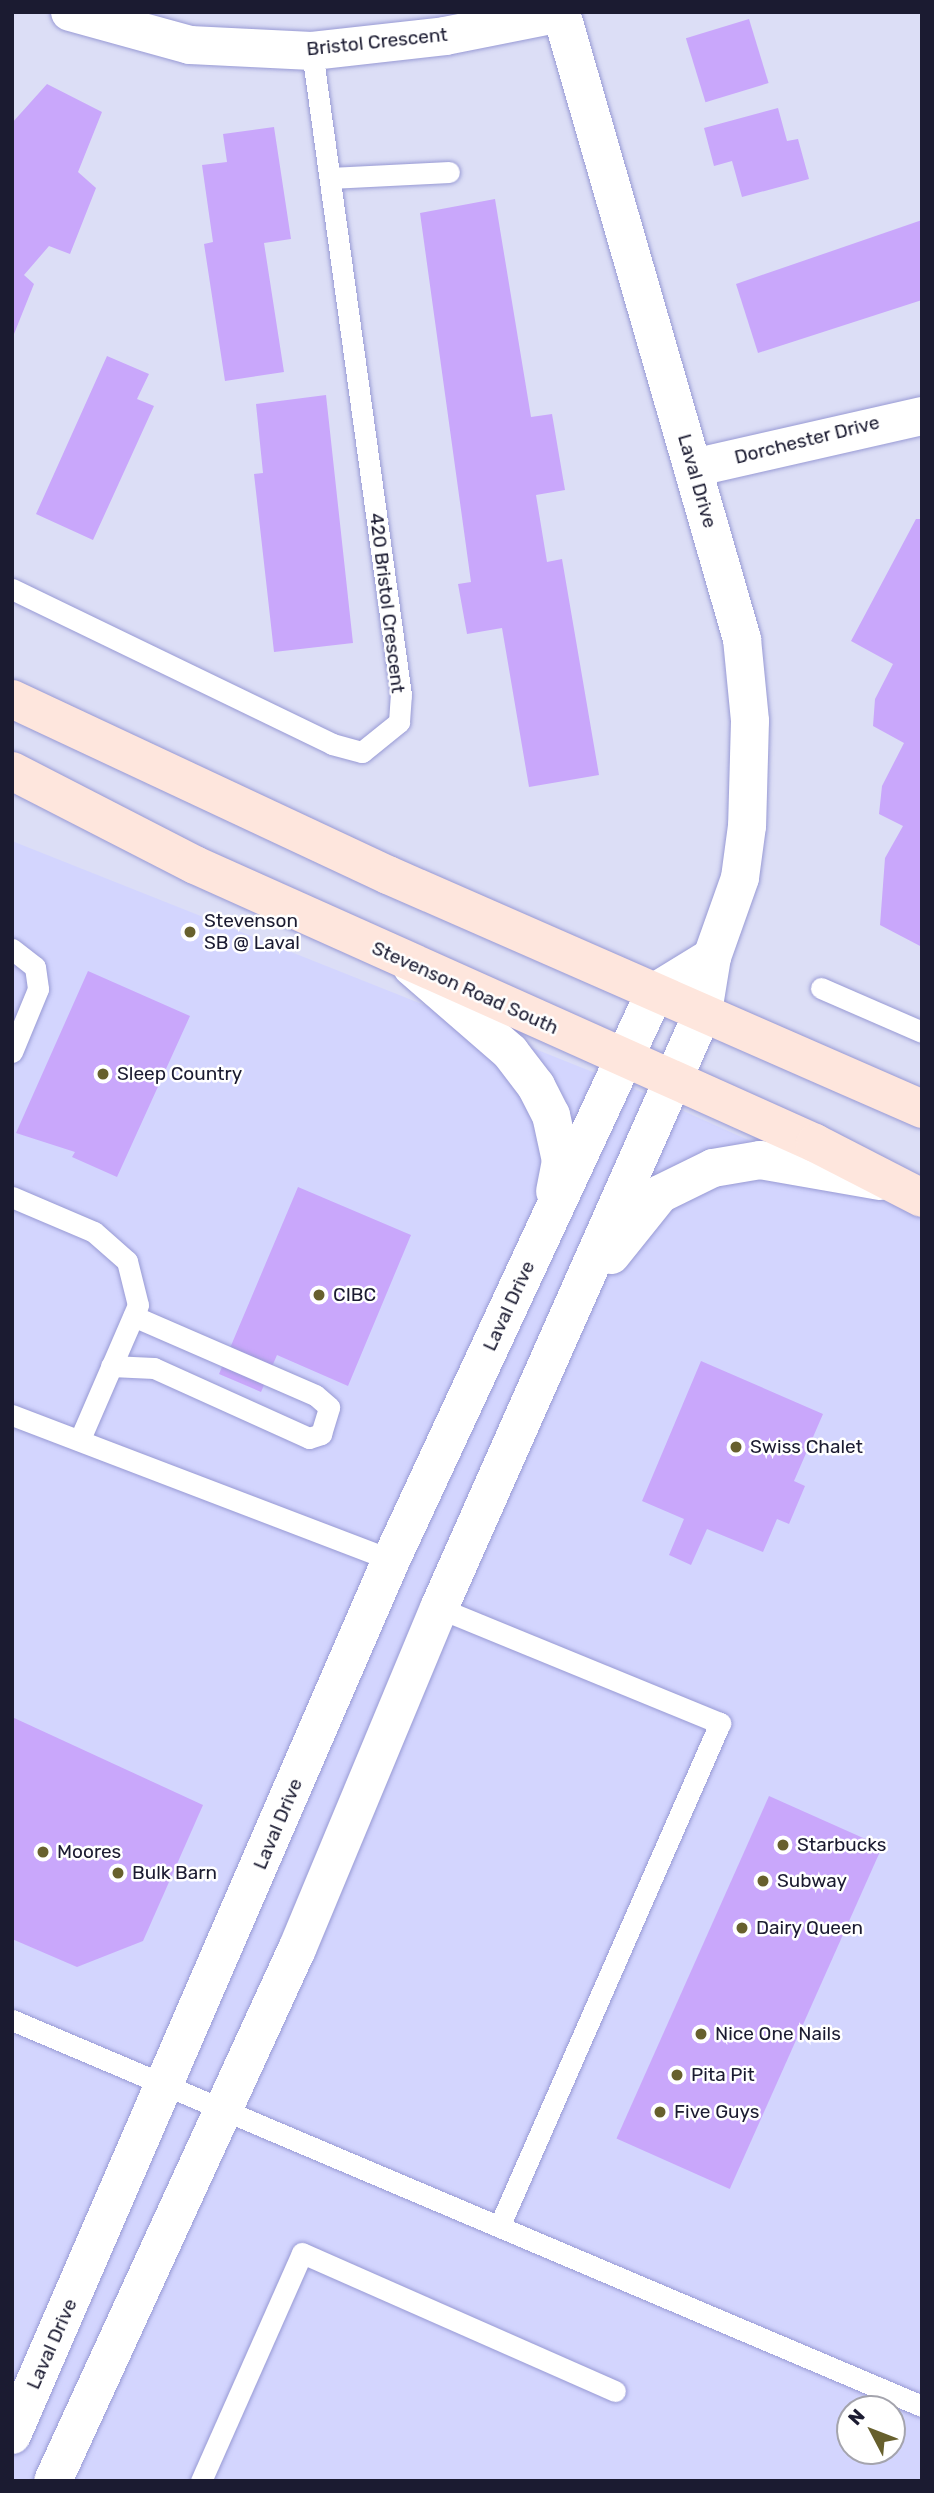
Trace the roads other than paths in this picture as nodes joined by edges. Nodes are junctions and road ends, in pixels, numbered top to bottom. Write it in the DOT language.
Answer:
graph roads {
  1 [pos="70,12"];
  2 [pos="561,13"];
  3 [pos="312,51"];
  4 [pos="449,172"];
  5 [pos="330,178"];
  6 [pos="922,416"];
  7 [pos="693,468"];
  8 [pos="12,589"];
  9 [pos="12,699"];
  10 [pos="12,771"];
  11 [pos="12,949"];
  12 [pos="712,957"];
  13 [pos="405,961"];
  14 [pos="821,988"];
  15 [pos="655,992"];
  16 [pos="703,1012"];
  17 [pos="922,1032"];
  18 [pos="12,1052"];
  19 [pos="624,1059"];
  20 [pos="672,1079"];
  21 [pos="922,1109"];
  22 [pos="887,1182"];
  23 [pos="12,1197"];
  24 [pos="922,1198"];
  25 [pos="551,1216"];
  26 [pos="133,1316"];
  27 [pos="549,1359"];
  28 [pos="111,1366"];
  29 [pos="12,1415"];
  30 [pos="81,1437"];
  31 [pos="391,1560"];
  32 [pos="439,1608"];
  33 [pos="12,2020"];
  34 [pos="166,2086"];
  35 [pos="220,2108"];
  36 [pos="499,2227"];
  37 [pos="615,2391"];
  38 [pos="922,2406"];
  39 [pos="12,2435"];
  40 [pos="54,2481"];
  41 [pos="201,2481"];
  1 -- 3 [label="street, Bristol Crescent"];
  2 -- 3 [label="street, Bristol Crescent"];
  2 -- 7 [label="street, Laval Drive"];
  3 -- 5 [label="lane, 420 Bristol Crescent"];
  4 -- 5 [label="lane"];
  5 -- 8 [label="lane, 420 Bristol Crescent"];
  6 -- 7 [label="street, Dorchester Drive"];
  7 -- 12 [label="street, Laval Drive"];
  9 -- 15 [label="main road"];
  10 -- 13 [label="main road, Stevenson Road South"];
  11 -- 18 [label="lane"];
  12 -- 15 [label="street"];
  12 -- 16 [label="street, Laval Drive"];
  13 -- 19 [label="main road, Stevenson Road South"];
  13 -- 25 [label="street, Laval Drive"];
  14 -- 17 [label="lane"];
  15 -- 16 [label="main road"];
  15 -- 19 [label="street, Laval Drive"];
  16 -- 20 [label="street, Laval Drive"];
  16 -- 21 [label="main road"];
  19 -- 20 [label="main road, Stevenson Road South"];
  19 -- 25 [label="street, Laval Drive"];
  20 -- 22 [label="main road, Stevenson Road South"];
  20 -- 27 [label="street, Laval Drive"];
  22 -- 24 [label="main road, Stevenson Road South"];
  22 -- 27 [label="street, Laval Drive"];
  23 -- 26 [label="lane"];
  25 -- 31 [label="street, Laval Drive"];
  26 -- 28 [label="lane"];
  26 -- 28 [label="lane"];
  27 -- 32 [label="street, Laval Drive"];
  28 -- 30 [label="lane"];
  29 -- 30 [label="lane"];
  30 -- 31 [label="lane"];
  31 -- 34 [label="street, Laval Drive"];
  32 -- 35 [label="street, Laval Drive"];
  32 -- 36 [label="lane"];
  33 -- 34 [label="lane"];
  34 -- 35 [label="lane"];
  34 -- 39 [label="street, Laval Drive"];
  35 -- 36 [label="lane"];
  35 -- 40 [label="street, Laval Drive"];
  36 -- 38 [label="lane"];
  37 -- 41 [label="lane"];
}
